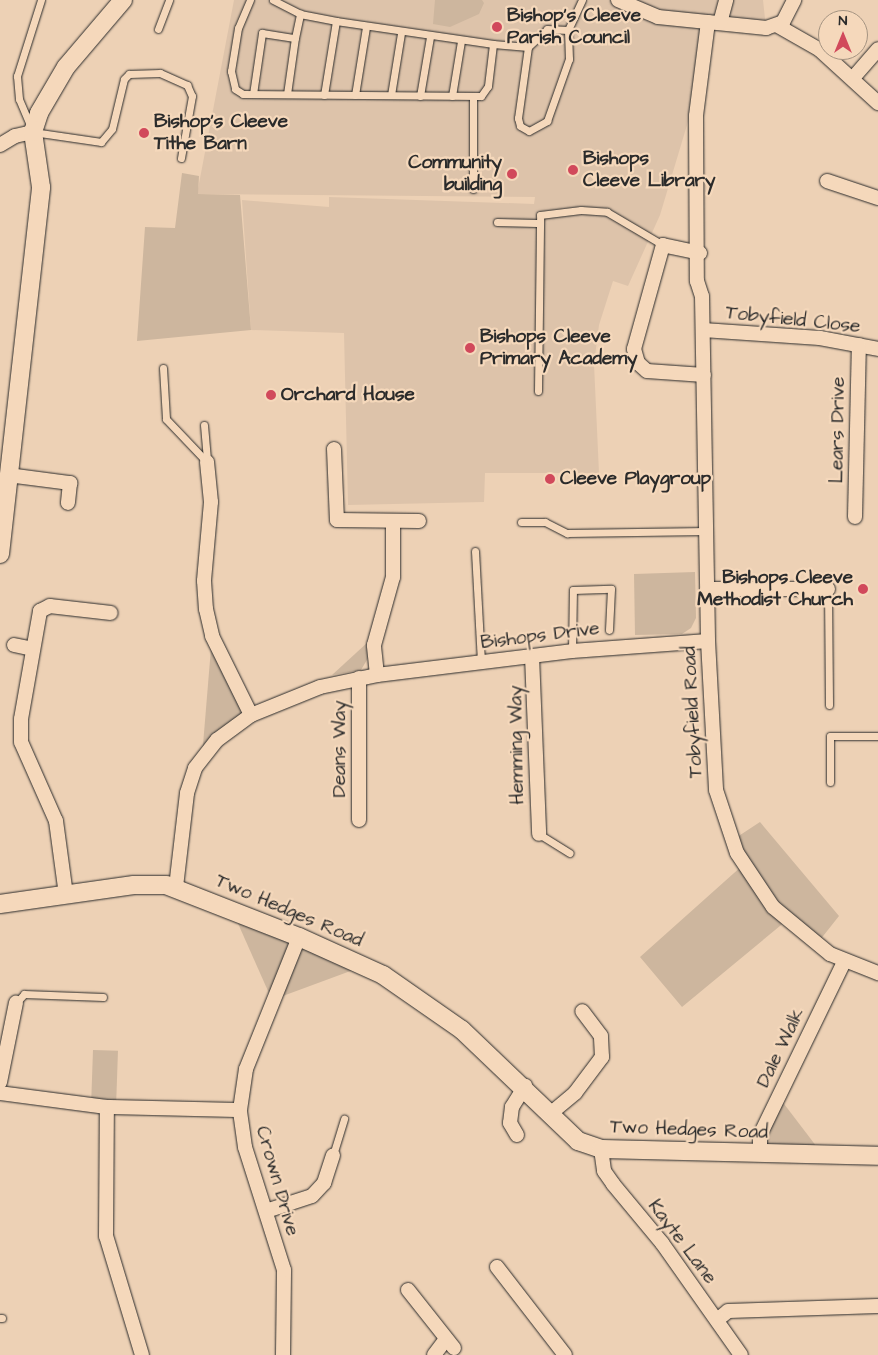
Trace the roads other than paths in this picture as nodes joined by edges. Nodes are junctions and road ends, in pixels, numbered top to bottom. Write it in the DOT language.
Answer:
graph roads {
  1 [pos="41,0"];
  2 [pos="123,0"];
  3 [pos="169,0"];
  4 [pos="250,0"];
  5 [pos="273,0"];
  6 [pos="582,0"];
  7 [pos="618,0"];
  8 [pos="726,0"];
  9 [pos="789,2"];
  10 [pos="300,14"];
  11 [pos="336,21"];
  12 [pos="714,22"];
  13 [pos="778,26"];
  14 [pos="366,27"];
  15 [pos="158,30"];
  16 [pos="568,30"];
  17 [pos="401,33"];
  18 [pos="430,37"];
  19 [pos="295,38"];
  20 [pos="462,40"];
  21 [pos="493,44"];
  22 [pos="528,47"];
  23 [pos="878,49"];
  24 [pos="853,78"];
  25 [pos="253,94"];
  26 [pos="287,94"];
  27 [pos="324,95"];
  28 [pos="355,95"];
  29 [pos="391,96"];
  30 [pos="420,96"];
  31 [pos="452,96"];
  32 [pos="473,96"];
  33 [pos="878,103"];
  34 [pos="33,132"];
  35 [pos="0,145"];
  36 [pos="181,158"];
  37 [pos="827,181"];
  38 [pos="473,188"];
  39 [pos="878,198"];
  40 [pos="497,222"];
  41 [pos="537,223"];
  42 [pos="663,245"];
  43 [pos="700,253"];
  44 [pos="703,330"];
  45 [pos="859,345"];
  46 [pos="878,349"];
  47 [pos="163,368"];
  48 [pos="704,375"];
  49 [pos="538,391"];
  50 [pos="204,425"];
  51 [pos="334,449"];
  52 [pos="207,462"];
  53 [pos="8,475"];
  54 [pos="68,503"];
  55 [pos="855,517"];
  56 [pos="393,521"];
  57 [pos="420,521"];
  58 [pos="522,522"];
  59 [pos="707,531"];
  60 [pos="476,551"];
  61 [pos="0,554"];
  62 [pos="708,590"];
  63 [pos="828,590"];
  64 [pos="111,613"];
  65 [pos="609,630"];
  66 [pos="708,641"];
  67 [pos="14,645"];
  68 [pos="33,649"];
  69 [pos="572,651"];
  70 [pos="532,656"];
  71 [pos="481,662"];
  72 [pos="377,675"];
  73 [pos="359,678"];
  74 [pos="829,705"];
  75 [pos="251,715"];
  76 [pos="878,736"];
  77 [pos="830,782"];
  78 [pos="359,820"];
  79 [pos="539,834"];
  80 [pos="570,853"];
  81 [pos="176,887"];
  82 [pos="66,895"];
  83 [pos="0,904"];
  84 [pos="299,937"];
  85 [pos="844,962"];
  86 [pos="878,973"];
  87 [pos="103,997"];
  88 [pos="16,1003"];
  89 [pos="582,1011"];
  90 [pos="0,1082"];
  91 [pos="525,1086"];
  92 [pos="0,1093"];
  93 [pos="108,1107"];
  94 [pos="240,1110"];
  95 [pos="550,1114"];
  96 [pos="344,1119"];
  97 [pos="518,1135"];
  98 [pos="602,1149"];
  99 [pos="760,1154"];
  100 [pos="333,1155"];
  101 [pos="878,1156"];
  102 [pos="266,1211"];
  103 [pos="497,1267"];
  104 [pos="408,1290"];
  105 [pos="878,1306"];
  106 [pos="717,1320"];
  107 [pos="142,1355"];
  108 [pos="283,1355"];
  109 [pos="434,1355"];
  110 [pos="565,1355"];
  111 [pos="741,1355"];
  1 -- 34 [label="lane"];
  2 -- 34 [label="street"];
  3 -- 15 [label="lane"];
  4 -- 25 [label="lane"];
  5 -- 10 [label="lane"];
  6 -- 16 [label="lane"];
  7 -- 12 [label="street"];
  8 -- 12 [label="street, Tobyfield Road"];
  9 -- 13 [label="street"];
  10 -- 11 [label="lane"];
  10 -- 19 [label="lane"];
  11 -- 14 [label="lane"];
  11 -- 27 [label="lane"];
  12 -- 13 [label="street"];
  12 -- 43 [label="street, Tobyfield Road"];
  13 -- 24 [label="street"];
  14 -- 17 [label="lane"];
  14 -- 28 [label="lane"];
  16 -- 22 [label="lane"];
  16 -- 22 [label="lane"];
  17 -- 18 [label="lane"];
  17 -- 29 [label="lane"];
  18 -- 20 [label="lane"];
  18 -- 30 [label="lane"];
  19 -- 25 [label="lane"];
  19 -- 26 [label="lane"];
  20 -- 21 [label="lane"];
  20 -- 31 [label="lane"];
  21 -- 22 [label="lane"];
  21 -- 32 [label="lane"];
  23 -- 24 [label="street"];
  24 -- 33 [label="street"];
  25 -- 26 [label="lane"];
  26 -- 27 [label="lane"];
  27 -- 28 [label="lane"];
  28 -- 29 [label="lane"];
  29 -- 30 [label="lane"];
  30 -- 31 [label="lane"];
  31 -- 32 [label="lane"];
  32 -- 38 [label="lane"];
  34 -- 35 [label="street"];
  34 -- 36 [label="lane"];
  34 -- 53 [label="street"];
  37 -- 39 [label="street"];
  40 -- 41 [label="lane"];
  41 -- 42 [label="lane"];
  41 -- 49 [label="lane"];
  42 -- 43 [label="street"];
  42 -- 48 [label="street"];
  43 -- 44 [label="street, Tobyfield Road"];
  44 -- 45 [label="street, Tobyfield Close"];
  44 -- 48 [label="street, Tobyfield Road"];
  45 -- 46 [label="street, Tobyfield Close"];
  45 -- 55 [label="street, Lears Drive"];
  47 -- 52 [label="lane"];
  48 -- 59 [label="street, Tobyfield Road"];
  50 -- 52 [label="lane"];
  51 -- 56 [label="street"];
  52 -- 75 [label="street"];
  53 -- 54 [label="street"];
  53 -- 61 [label="street"];
  56 -- 57 [label="street"];
  56 -- 72 [label="street"];
  58 -- 59 [label="lane"];
  59 -- 62 [label="street, Tobyfield Road"];
  60 -- 71 [label="lane"];
  62 -- 63 [label="street"];
  62 -- 66 [label="street, Tobyfield Road"];
  63 -- 74 [label="lane"];
  64 -- 68 [label="street"];
  65 -- 69 [label="lane"];
  66 -- 69 [label="street, Bishops Drive"];
  66 -- 85 [label="street, Tobyfield Road"];
  67 -- 68 [label="street"];
  68 -- 82 [label="street"];
  69 -- 70 [label="street, Bishops Drive"];
  70 -- 71 [label="street, Bishops Drive"];
  70 -- 79 [label="street, Hemming Way"];
  71 -- 72 [label="street, Bishops Drive"];
  72 -- 73 [label="street, Bishops Drive"];
  73 -- 75 [label="street, Bishops Drive"];
  73 -- 78 [label="street, Deans Way"];
  75 -- 81 [label="street, Bishops Drive"];
  76 -- 77 [label="lane"];
  79 -- 80 [label="lane"];
  81 -- 82 [label="street, Two Hedges Road"];
  81 -- 84 [label="street, Two Hedges Road"];
  82 -- 83 [label="street, Two Hedges Road"];
  84 -- 91 [label="street, Two Hedges Road"];
  84 -- 94 [label="street, Crown Drive"];
  85 -- 86 [label="street, Tobyfield Road"];
  85 -- 99 [label="street, Dale Walk"];
  87 -- 88 [label="lane"];
  88 -- 90 [label="street"];
  89 -- 95 [label="street"];
  91 -- 95 [label="street, Two Hedges Road"];
  91 -- 97 [label="street"];
  92 -- 93 [label="street"];
  93 -- 94 [label="street"];
  93 -- 107 [label="street"];
  94 -- 102 [label="street, Crown Drive"];
  95 -- 98 [label="street, Two Hedges Road"];
  96 -- 100 [label="lane"];
  98 -- 99 [label="street, Two Hedges Road"];
  98 -- 106 [label="street, Kayte Lane"];
  99 -- 101 [label="street, Two Hedges Road"];
  100 -- 102 [label="street"];
  102 -- 108 [label="street, Crown Drive"];
  103 -- 110 [label="street"];
  104 -- 109 [label="street"];
  105 -- 106 [label="street"];
  106 -- 111 [label="street, Kayte Lane"];
}
